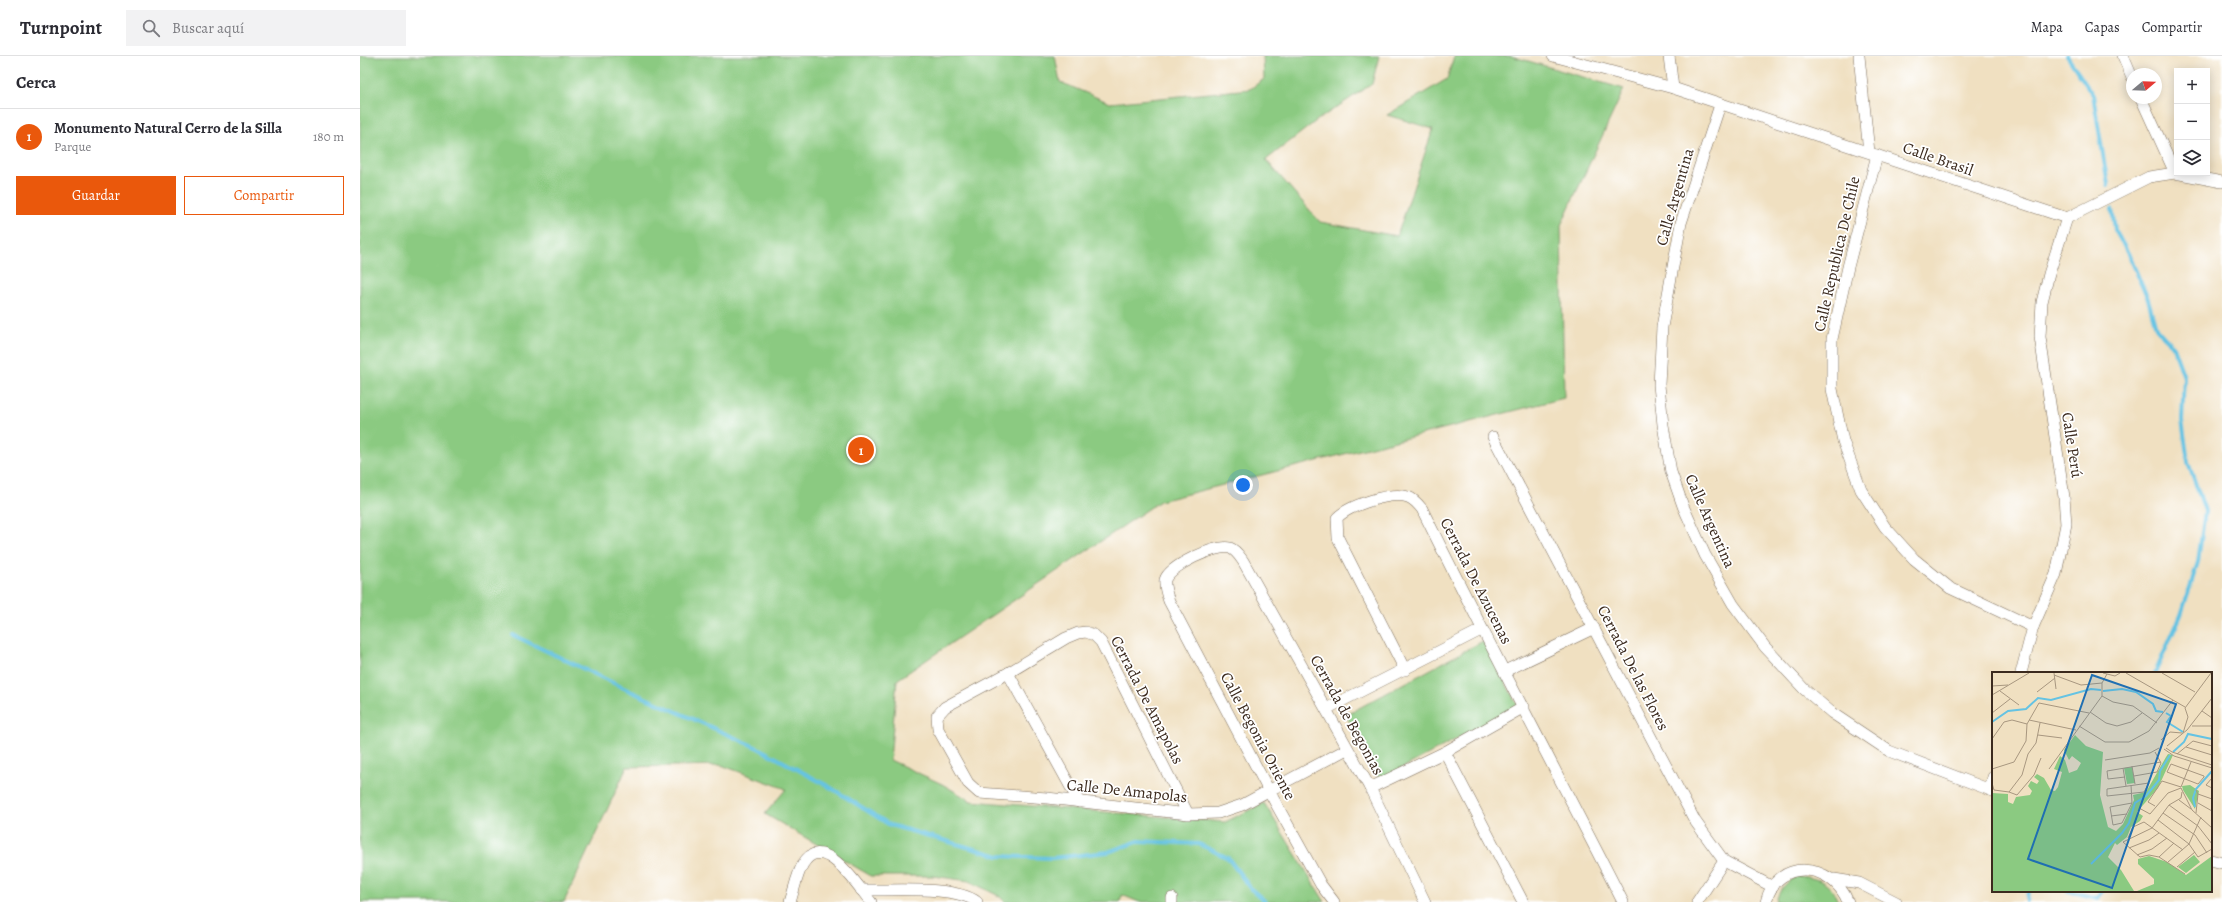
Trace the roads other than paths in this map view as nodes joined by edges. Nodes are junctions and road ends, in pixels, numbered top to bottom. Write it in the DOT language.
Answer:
graph roads {
  1 [pos="1553,56"];
  2 [pos="1669,56"];
  3 [pos="1859,56"];
  4 [pos="2123,56"];
  5 [pos="2128,68"];
  6 [pos="1673,88"];
  7 [pos="2145,104"];
  8 [pos="1720,105"];
  9 [pos="1873,154"];
  10 [pos="2174,171"];
  11 [pos="2174,173"];
  12 [pos="2191,176"];
  13 [pos="2222,182"];
  14 [pos="2067,218"];
  15 [pos="1493,437"];
  16 [pos="1231,549"];
  17 [pos="2034,626"];
  18 [pos="1594,628"];
  19 [pos="1481,630"];
  20 [pos="1405,670"];
  21 [pos="1505,671"];
  22 [pos="2021,672"];
  23 [pos="1008,673"];
  24 [pos="1524,707"];
  25 [pos="1326,709"];
  26 [pos="937,716"];
  27 [pos="1347,749"];
  28 [pos="1445,752"];
  29 [pos="1370,788"];
  30 [pos="1991,790"];
  31 [pos="1268,791"];
  32 [pos="1079,802"];
  33 [pos="1188,814"];
  34 [pos="2212,860"];
  35 [pos="1724,861"];
  36 [pos="2222,863"];
  37 [pos="1834,880"];
  38 [pos="1773,887"];
  39 [pos="861,890"];
  40 [pos="790,902"];
  41 [pos="871,902"];
  42 [pos="977,902"];
  43 [pos="1334,902"];
  44 [pos="1425,902"];
  45 [pos="1523,902"];
  46 [pos="1623,902"];
  47 [pos="1697,902"];
  48 [pos="1766,902"];
  49 [pos="1848,902"];
  50 [pos="1896,902"];
  1 -- 6 [label="street, Calle Brasil"];
  2 -- 6 [label="street"];
  3 -- 9 [label="street"];
  4 -- 5 [label="street"];
  6 -- 8 [label="street, Calle Brasil"];
  7 -- 10 [label="street"];
  8 -- 9 [label="street, Calle Brasil"];
  8 -- 30 [label="street, Calle Argentina"];
  9 -- 14 [label="street, Calle Brasil"];
  9 -- 17 [label="street, Calle Republica De Chile"];
  11 -- 14 [label="street"];
  12 -- 13 [label="street"];
  14 -- 17 [label="street, Calle Perú"];
  15 -- 18 [label="street, Cerrada De las Flores"];
  16 -- 25 [label="street, Cerrada de Begonias"];
  16 -- 31 [label="street, Calle Begonia Oriente"];
  17 -- 22 [label="street, Calle Perú"];
  18 -- 21 [label="street"];
  18 -- 35 [label="street, Cerrada De las Flores"];
  19 -- 20 [label="street"];
  19 -- 20 [label="street, Cerrada De Azucenas"];
  19 -- 21 [label="street, Cerrada De Azucenas"];
  20 -- 25 [label="street"];
  21 -- 24 [label="street, Cerrada De Azucenas"];
  23 -- 26 [label="street, Cerrada De Amapolas"];
  23 -- 32 [label="street"];
  23 -- 33 [label="street, Cerrada De Amapolas"];
  24 -- 28 [label="street"];
  24 -- 46 [label="street, Cerrada De Azucenas"];
  25 -- 27 [label="street, Cerrada de Begonias"];
  26 -- 32 [label="street, Calle De Amapolas"];
  27 -- 29 [label="street, Cerrada de Begonias"];
  27 -- 31 [label="street, Calle De Amapolas"];
  28 -- 29 [label="street"];
  28 -- 45 [label="street"];
  29 -- 44 [label="street, Cerrada de Begonias"];
  31 -- 33 [label="street, Calle De Amapolas"];
  31 -- 43 [label="street, Calle Begonia Oriente"];
  32 -- 33 [label="street, Calle De Amapolas"];
  34 -- 36 [label="street"];
  35 -- 38 [label="street, Cerrada De las Flores"];
  35 -- 47 [label="street"];
  37 -- 38 [label="street"];
  37 -- 49 [label="street"];
  37 -- 50 [label="street"];
  38 -- 48 [label="street"];
  39 -- 40 [label="street"];
  39 -- 41 [label="street"];
  39 -- 42 [label="street"];
}
